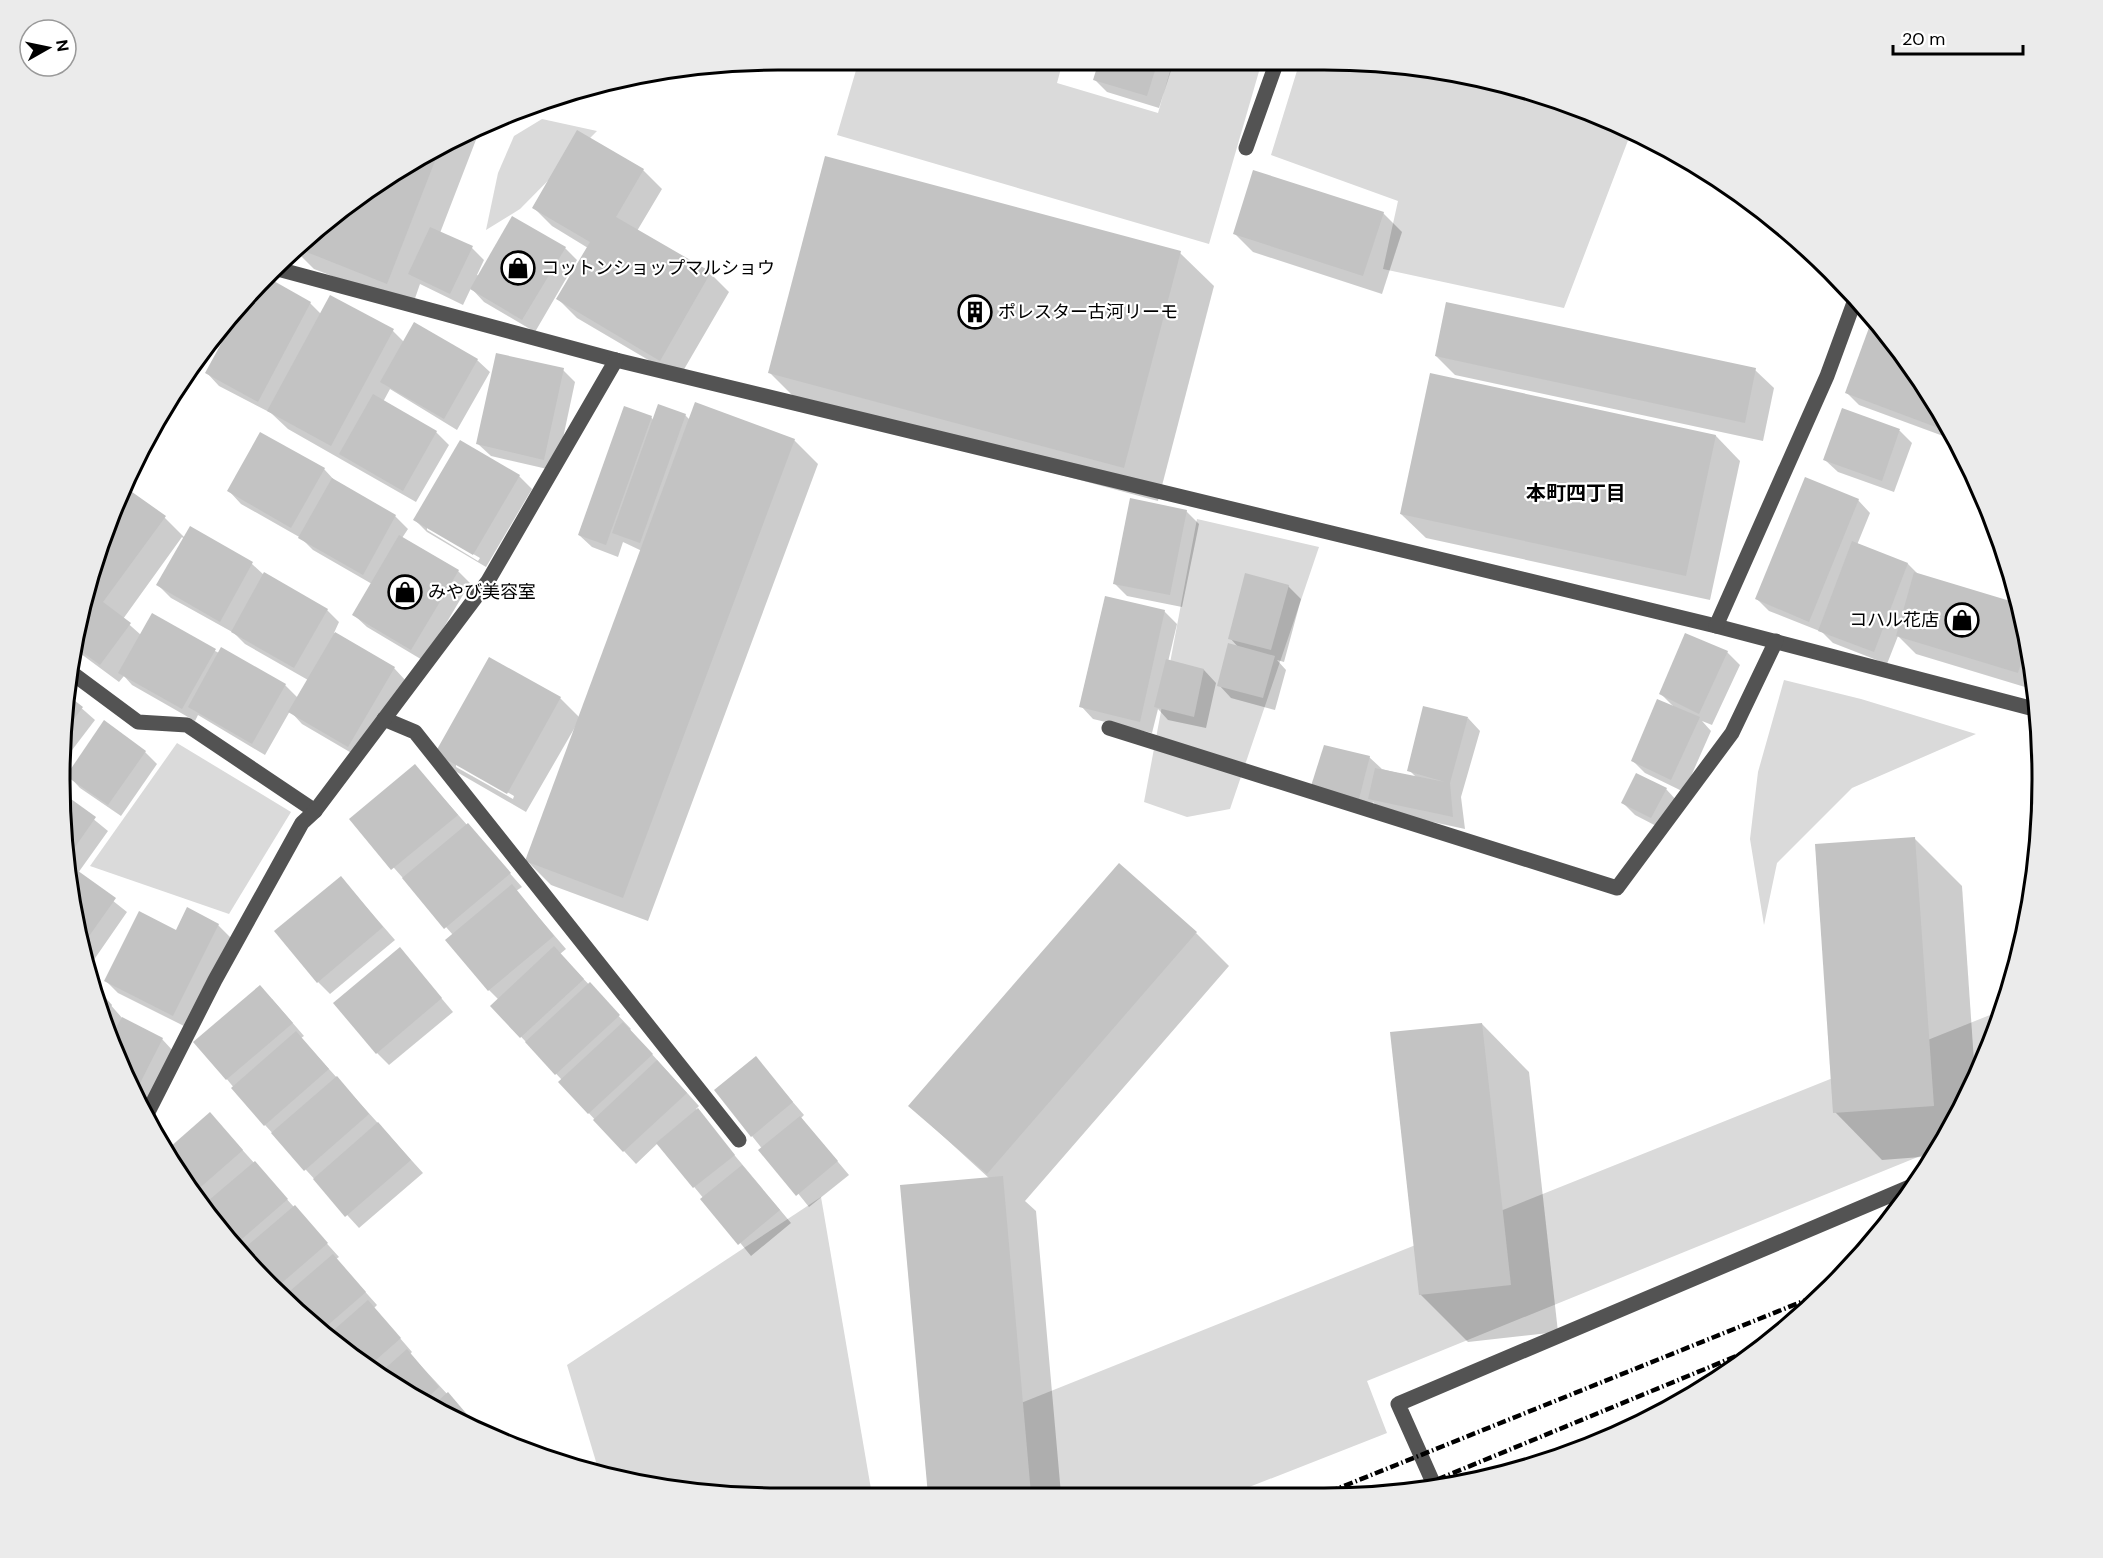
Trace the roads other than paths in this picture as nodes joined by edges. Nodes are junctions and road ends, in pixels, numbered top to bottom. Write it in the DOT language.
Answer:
graph roads {
  1 [pos="1273,71"];
  2 [pos="1246,148"];
  3 [pos="285,271"];
  4 [pos="1852,307"];
  5 [pos="616,360"];
  6 [pos="1716,626"];
  7 [pos="1776,642"];
  8 [pos="79,677"];
  9 [pos="2028,707"];
  10 [pos="384,719"];
  11 [pos="1109,728"];
  12 [pos="315,811"];
  13 [pos="151,1106"];
  14 [pos="739,1140"];
  15 [pos="1900,1191"];
  16 [pos="1431,1479"];
  1 -- 2 [label="street"];
  3 -- 5 [label="street"];
  4 -- 6 [label="street"];
  5 -- 6 [label="street"];
  5 -- 10 [label="street"];
  6 -- 7 [label="street"];
  7 -- 9 [label="street"];
  7 -- 11 [label="street"];
  8 -- 12 [label="street"];
  10 -- 12 [label="street"];
  10 -- 14 [label="street"];
  12 -- 13 [label="street"];
  15 -- 16 [label="street"];
}
